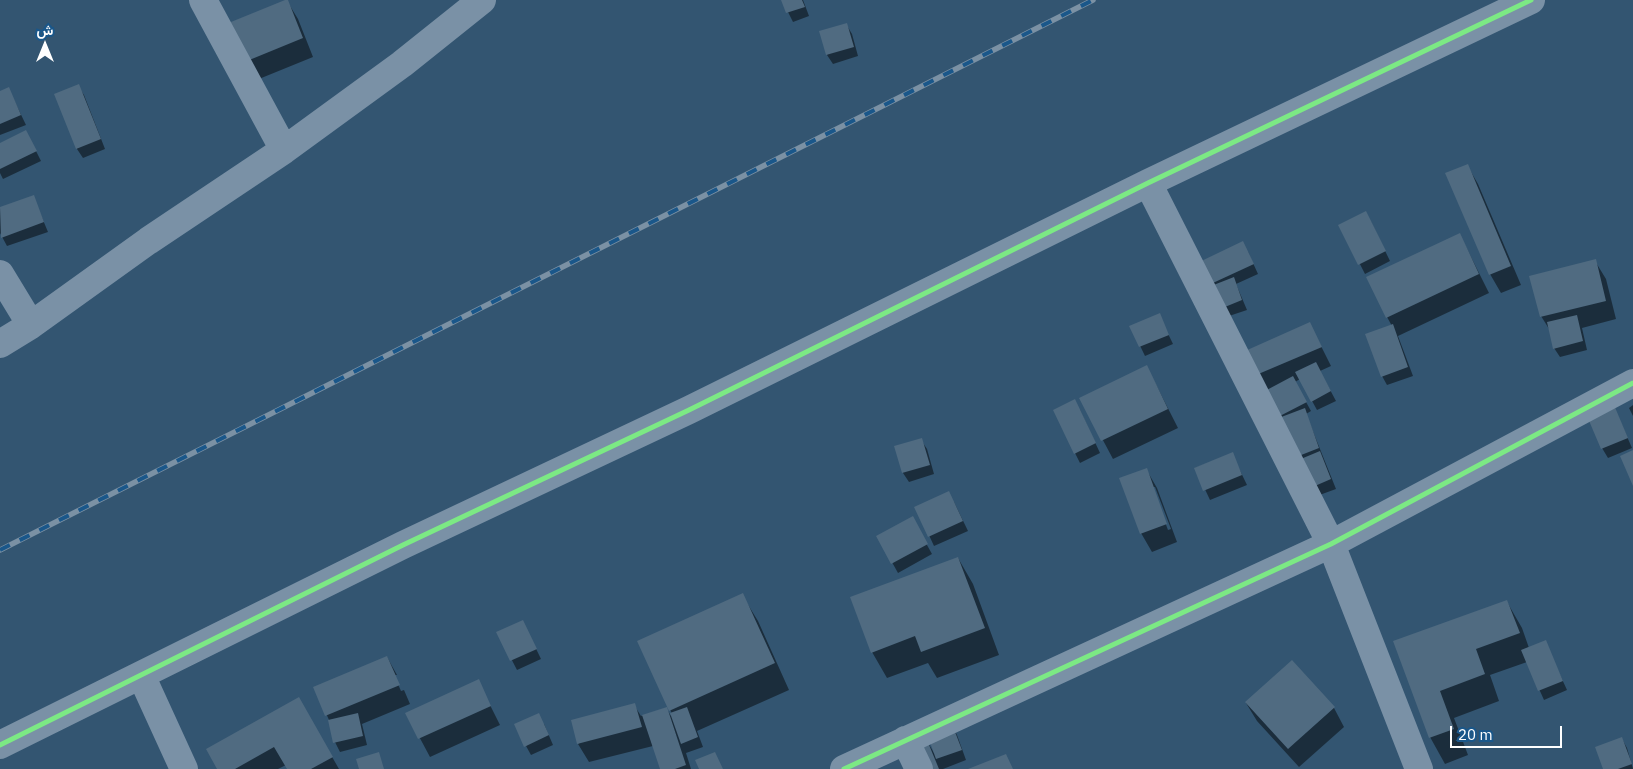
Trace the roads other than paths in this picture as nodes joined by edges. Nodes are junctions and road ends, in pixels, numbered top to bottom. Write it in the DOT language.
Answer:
graph roads {
  1 [pos="203,0"];
  2 [pos="482,0"];
  3 [pos="1531,0"];
  4 [pos="284,150"];
  5 [pos="1148,184"];
  6 [pos="0,274"];
  7 [pos="30,325"];
  8 [pos="0,344"];
  9 [pos="1633,383"];
  10 [pos="1331,544"];
  11 [pos="141,675"];
  12 [pos="905,740"];
  13 [pos="0,745"];
  14 [pos="184,769"];
  15 [pos="844,769"];
  16 [pos="919,769"];
  17 [pos="1419,769"];
  1 -- 4 [label="street"];
  2 -- 4 [label="street"];
  3 -- 5 [label="street"];
  4 -- 7 [label="street"];
  5 -- 10 [label="street"];
  5 -- 11 [label="street"];
  6 -- 7 [label="street"];
  7 -- 8 [label="street"];
  9 -- 10 [label="street"];
  10 -- 12 [label="street"];
  10 -- 17 [label="street"];
  11 -- 13 [label="street"];
  11 -- 14 [label="street"];
  12 -- 15 [label="street"];
  12 -- 16 [label="street"];
}
